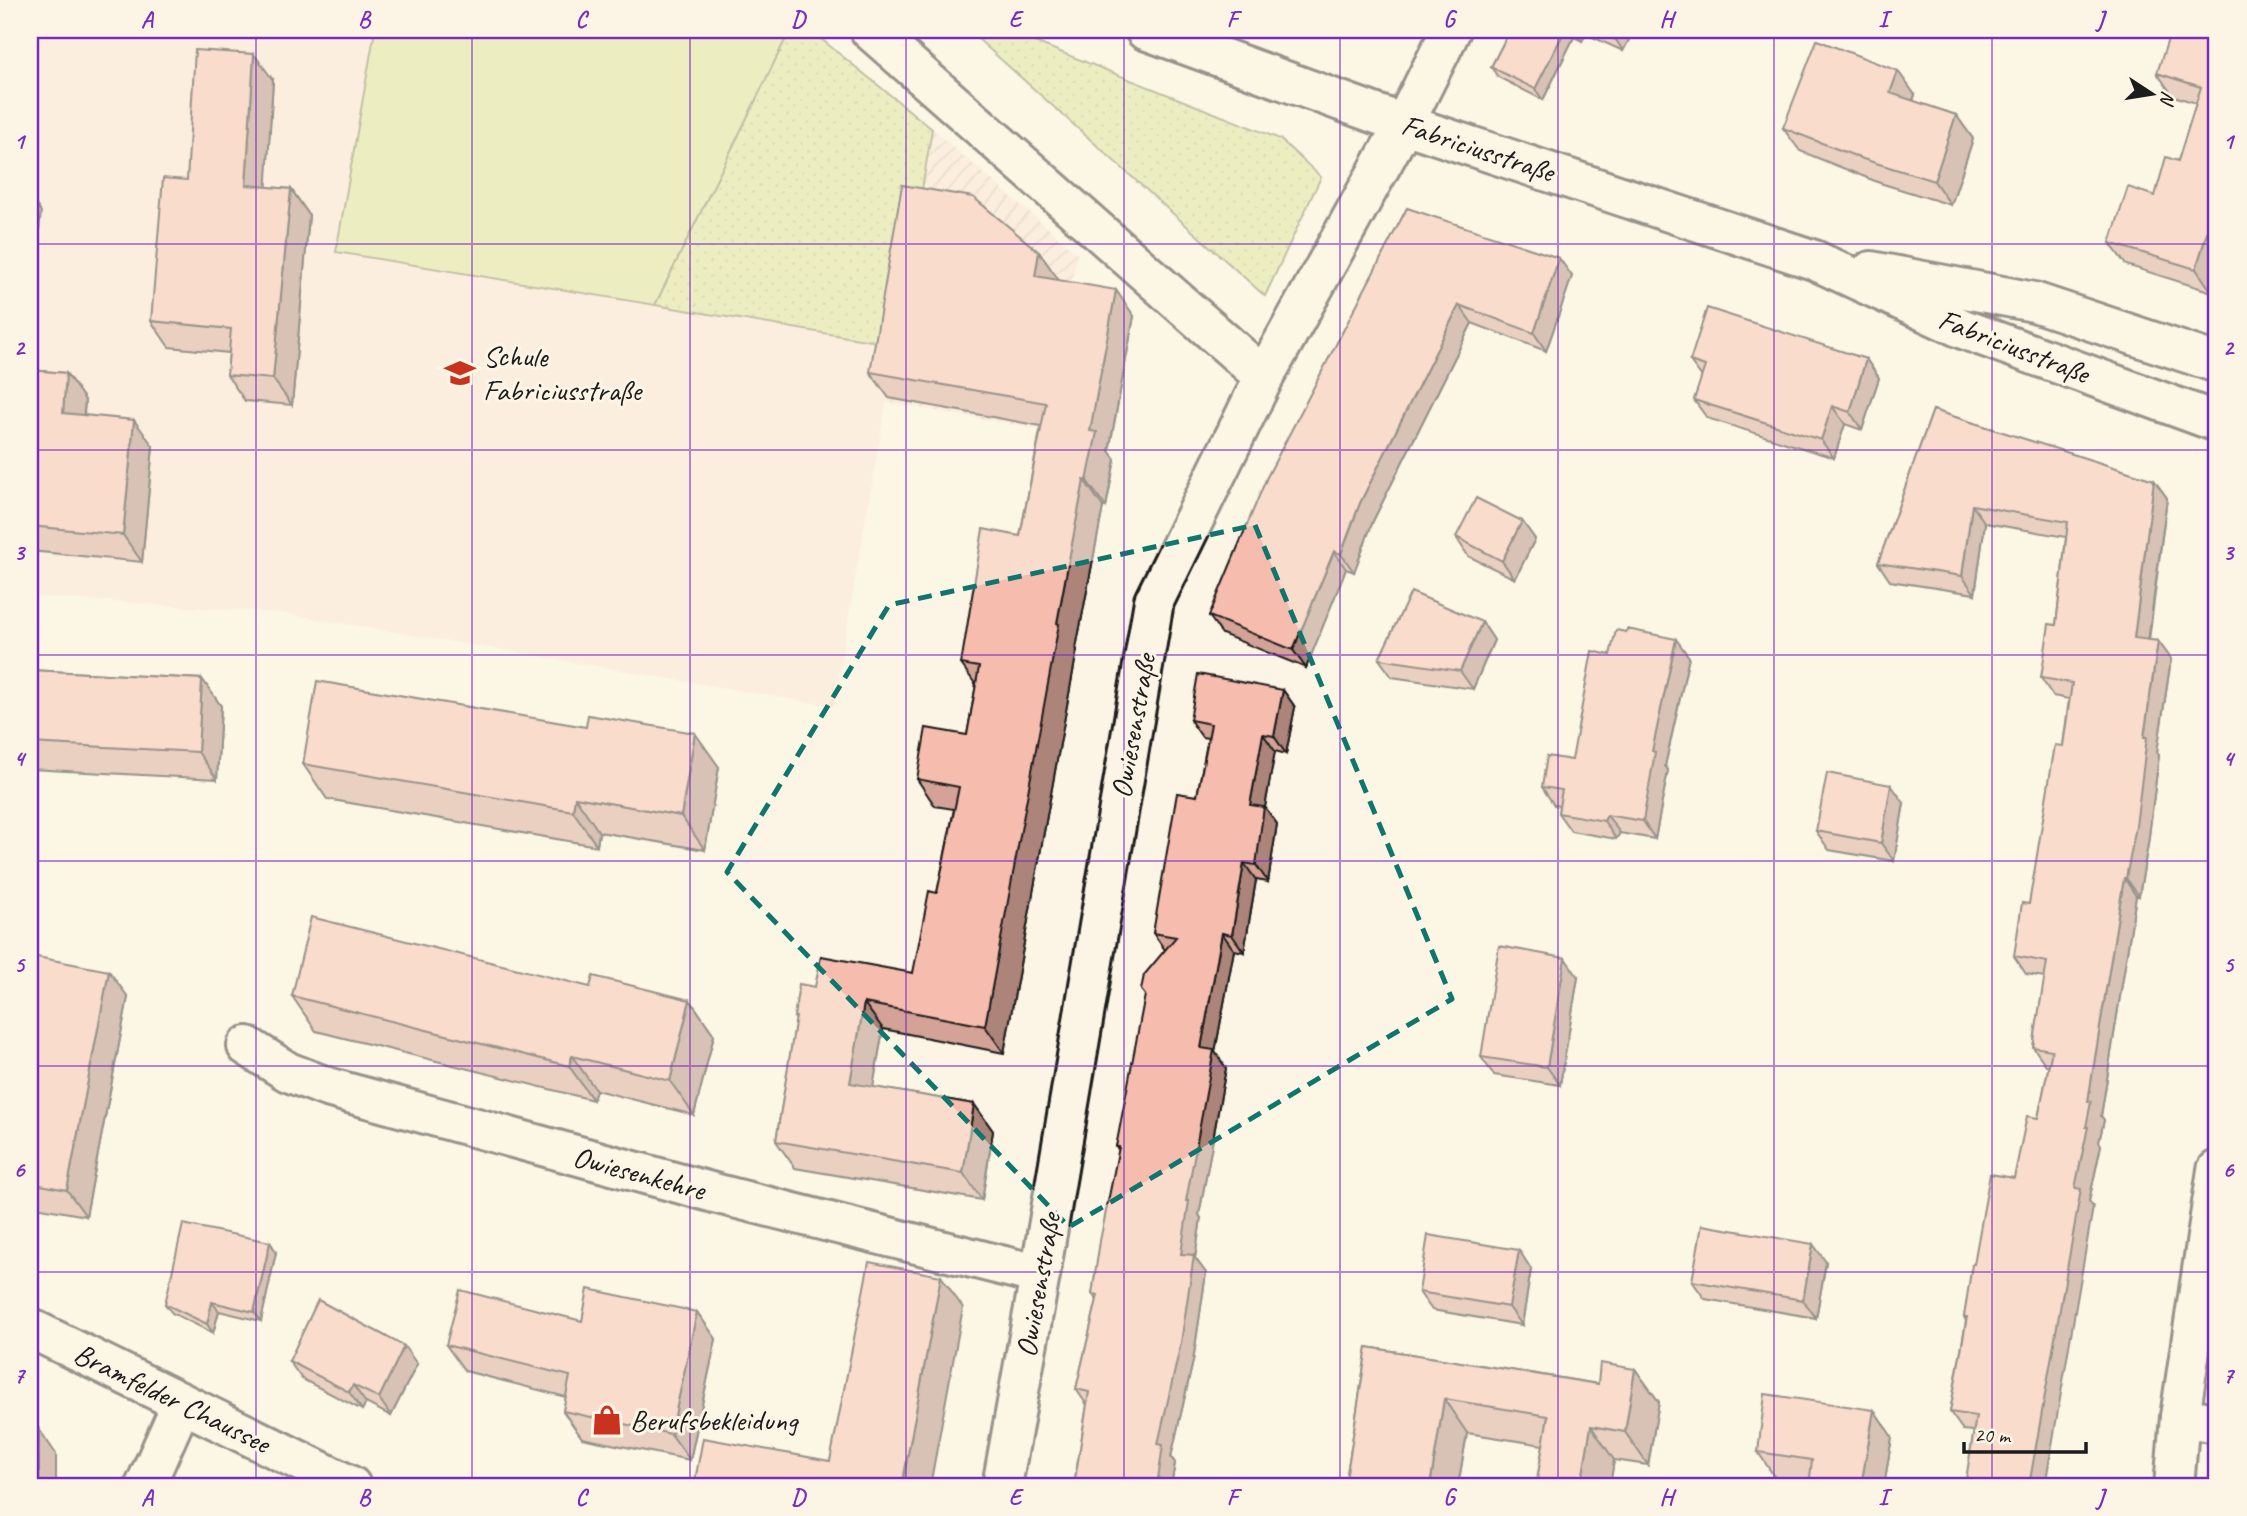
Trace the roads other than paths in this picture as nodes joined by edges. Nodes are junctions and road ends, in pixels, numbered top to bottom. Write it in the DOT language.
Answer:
graph roads {
  1 [pos="870,30"];
  2 [pos="1145,30"];
  3 [pos="1451,30"];
  4 [pos="1404,124"];
  5 [pos="1814,260"];
  6 [pos="2217,363"];
  7 [pos="1264,377"];
  8 [pos="2217,422"];
  9 [pos="247,1046"];
  10 [pos="2217,1170"];
  11 [pos="1040,1275"];
  12 [pos="30,1328"];
  13 [pos="182,1403"];
  14 [pos="2180,1417"];
  15 [pos="2217,1423"];
  16 [pos="145,1486"];
  17 [pos="351,1486"];
  18 [pos="1002,1486"];
  19 [pos="2165,1486"];
  20 [pos="2174,1486"];
  1 -- 7 [label="street"];
  2 -- 4 [label="street, Fabriciusstraße"];
  3 -- 4 [label="street, Owiesenstraße"];
  4 -- 5 [label="street, Fabriciusstraße"];
  4 -- 7 [label="street, Owiesenstraße"];
  5 -- 6 [label="street, Fabriciusstraße"];
  5 -- 8 [label="street, Fabriciusstraße"];
  7 -- 11 [label="street, Owiesenstraße"];
  9 -- 11 [label="street, Owiesenkehre"];
  10 -- 14 [label="street"];
  11 -- 18 [label="street, Owiesenstraße"];
  12 -- 13 [label="street, Bramfelder Chaussee"];
  13 -- 16 [label="street"];
  13 -- 17 [label="street, Bramfelder Chaussee"];
  14 -- 15 [label="street"];
  14 -- 19 [label="street"];
  14 -- 20 [label="street"];
}
